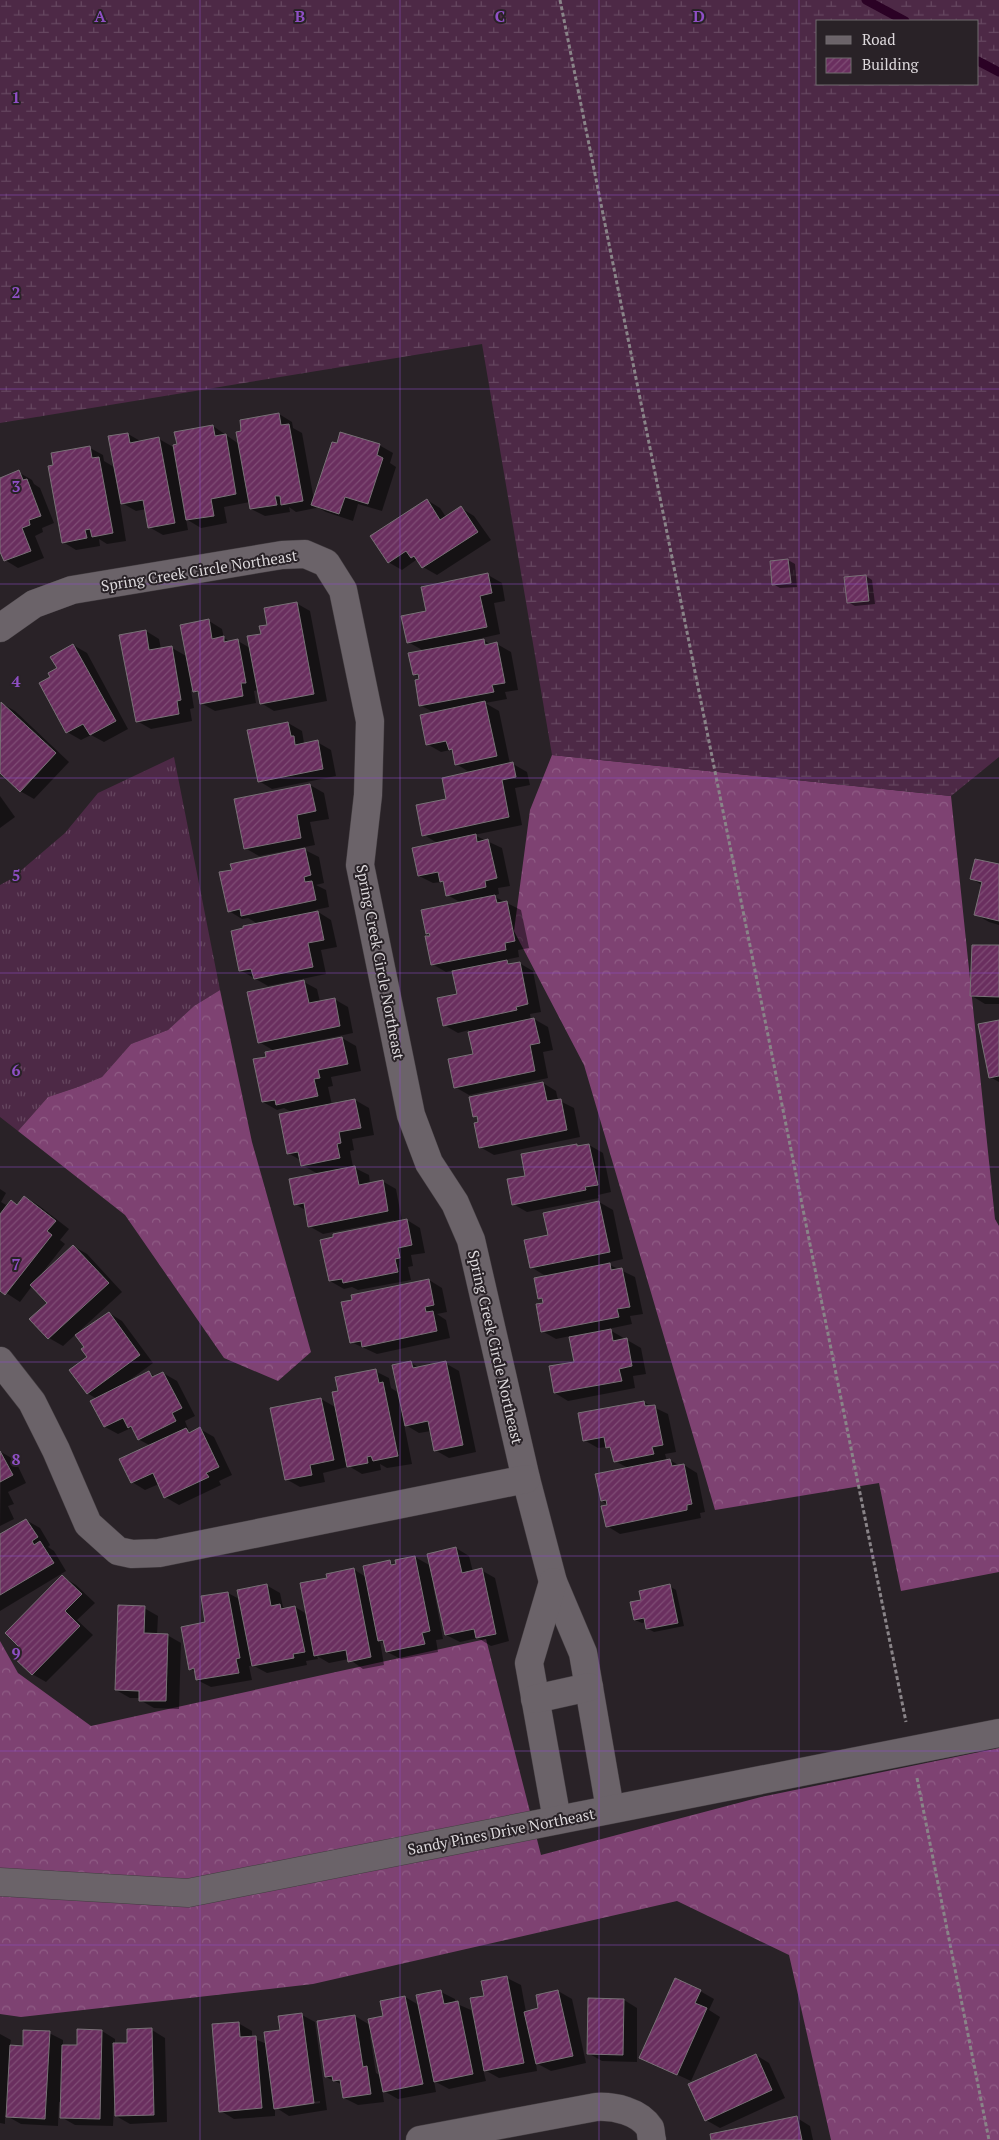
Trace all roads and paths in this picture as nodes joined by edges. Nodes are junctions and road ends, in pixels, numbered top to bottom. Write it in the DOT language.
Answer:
graph roads {
  1 [pos="560,0"];
  2 [pos="0,628"];
  3 [pos="0,1361"];
  4 [pos="526,1479"];
  5 [pos="553,1582"];
  6 [pos="589,1687"];
  7 [pos="535,1699"];
  8 [pos="999,1733"];
  9 [pos="912,1750"];
  10 [pos="610,1809"];
  11 [pos="557,1820"];
  12 [pos="0,1882"];
  13 [pos="420,2140"];
  14 [pos="652,2140"];
  15 [pos="989,2140"];
  1 -- 9 [label="path"];
  2 -- 4 [label="street, Spring Creek Circle Northeast"];
  3 -- 4 [label="street"];
  4 -- 5 [label="street, Spring Creek Circle Northeast"];
  5 -- 6 [label="street, Spring Creek Circle Northeast"];
  5 -- 7 [label="street"];
  6 -- 7 [label="street"];
  6 -- 10 [label="street, Spring Creek Circle Northeast"];
  7 -- 11 [label="street"];
  8 -- 9 [label="street, Sandy Pines Drive Northeast"];
  9 -- 10 [label="street, Sandy Pines Drive Northeast"];
  9 -- 15 [label="path"];
  10 -- 11 [label="street, Sandy Pines Drive Northeast"];
  11 -- 12 [label="street, Sandy Pines Drive Northeast"];
  13 -- 14 [label="street"];
}
